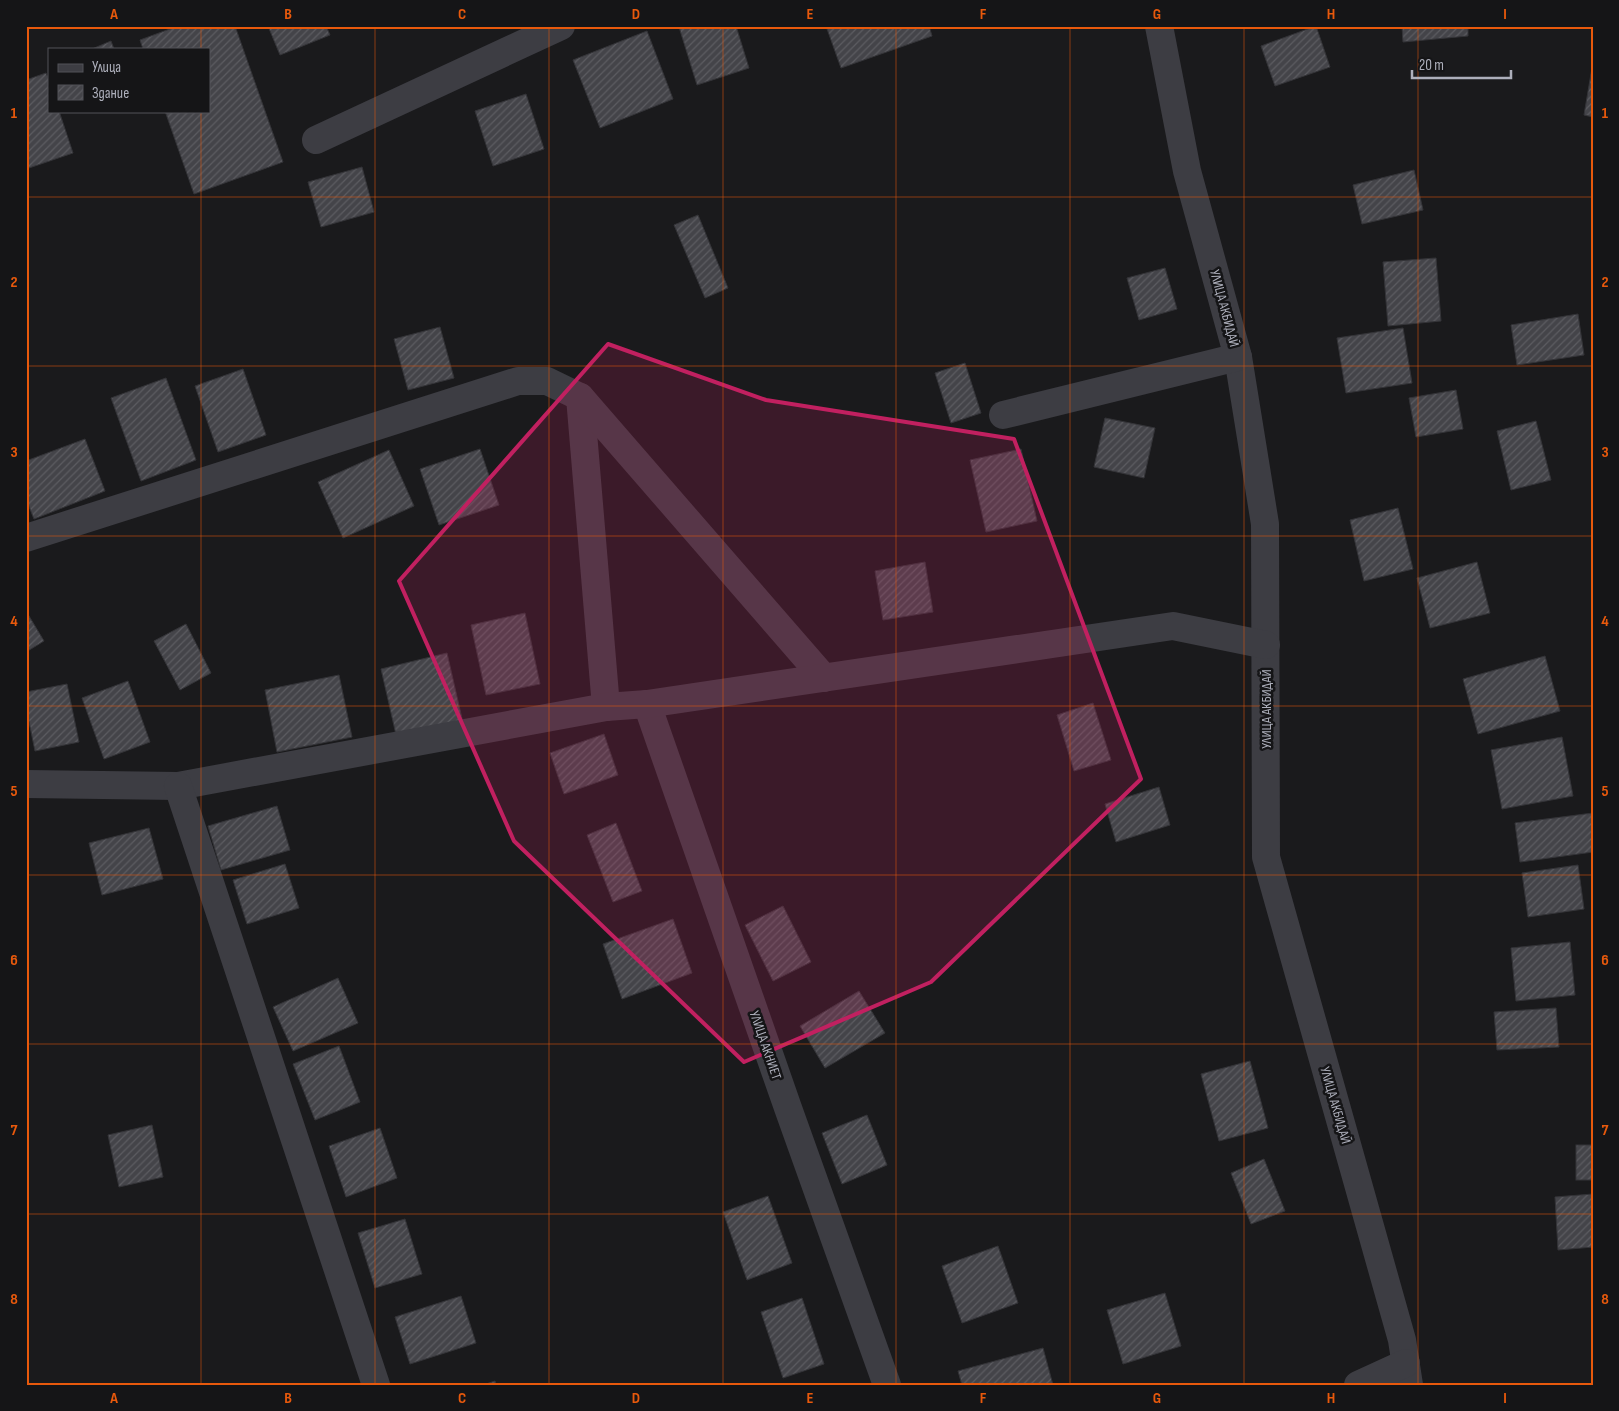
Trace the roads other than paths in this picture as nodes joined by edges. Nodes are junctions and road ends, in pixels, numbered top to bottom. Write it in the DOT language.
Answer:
graph roads {
  1 [pos="561,26"];
  2 [pos="1159,26"];
  3 [pos="316,140"];
  4 [pos="1238,358"];
  5 [pos="580,397"];
  6 [pos="1003,415"];
  7 [pos="26,538"];
  8 [pos="1266,645"];
  9 [pos="824,678"];
  10 [pos="647,704"];
  11 [pos="606,707"];
  12 [pos="26,784"];
  13 [pos="178,786"];
  14 [pos="1407,1374"];
  15 [pos="376,1385"];
  16 [pos="887,1385"];
  17 [pos="1358,1385"];
  1 -- 3 [label="street"];
  2 -- 4 [label="street, УЛИЦА АКБИДАЙ"];
  4 -- 6 [label="street"];
  4 -- 8 [label="street, УЛИЦА АКБИДАЙ"];
  5 -- 7 [label="street"];
  5 -- 9 [label="street"];
  5 -- 11 [label="street"];
  8 -- 9 [label="street"];
  8 -- 14 [label="street, УЛИЦА АКБИДАЙ"];
  9 -- 10 [label="street"];
  10 -- 11 [label="street"];
  10 -- 16 [label="street, УЛИЦА АКНИЕТ"];
  11 -- 13 [label="street"];
  12 -- 13 [label="street"];
  13 -- 15 [label="street"];
  14 -- 17 [label="street"];
}
